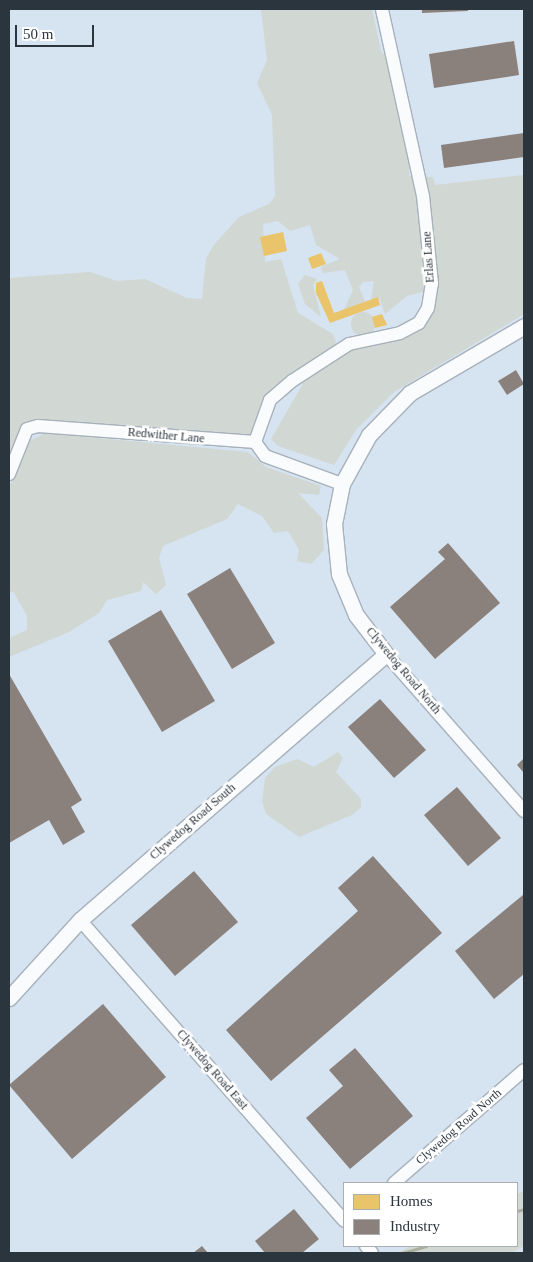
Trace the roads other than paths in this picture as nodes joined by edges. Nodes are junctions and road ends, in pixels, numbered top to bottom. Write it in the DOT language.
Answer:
graph roads {
  1 [pos="382,9"];
  2 [pos="524,326"];
  3 [pos="255,442"];
  4 [pos="9,474"];
  5 [pos="342,484"];
  6 [pos="386,654"];
  7 [pos="524,811"];
  8 [pos="80,920"];
  9 [pos="9,998"];
  10 [pos="524,1070"];
  11 [pos="395,1182"];
  12 [pos="343,1219"];
  1 -- 3 [label="street, Erlas Lane"];
  2 -- 5 [label="street, Clywedog Road North"];
  3 -- 4 [label="street, Redwither Lane"];
  3 -- 5 [label="street"];
  5 -- 6 [label="street, Clywedog Road North"];
  6 -- 7 [label="street, Clywedog Road North"];
  6 -- 8 [label="street, Clywedog Road South"];
  8 -- 9 [label="street, Clywedog Road South"];
  8 -- 12 [label="street, Clywedog Road East"];
  10 -- 11 [label="street, Clywedog Road North"];
}
